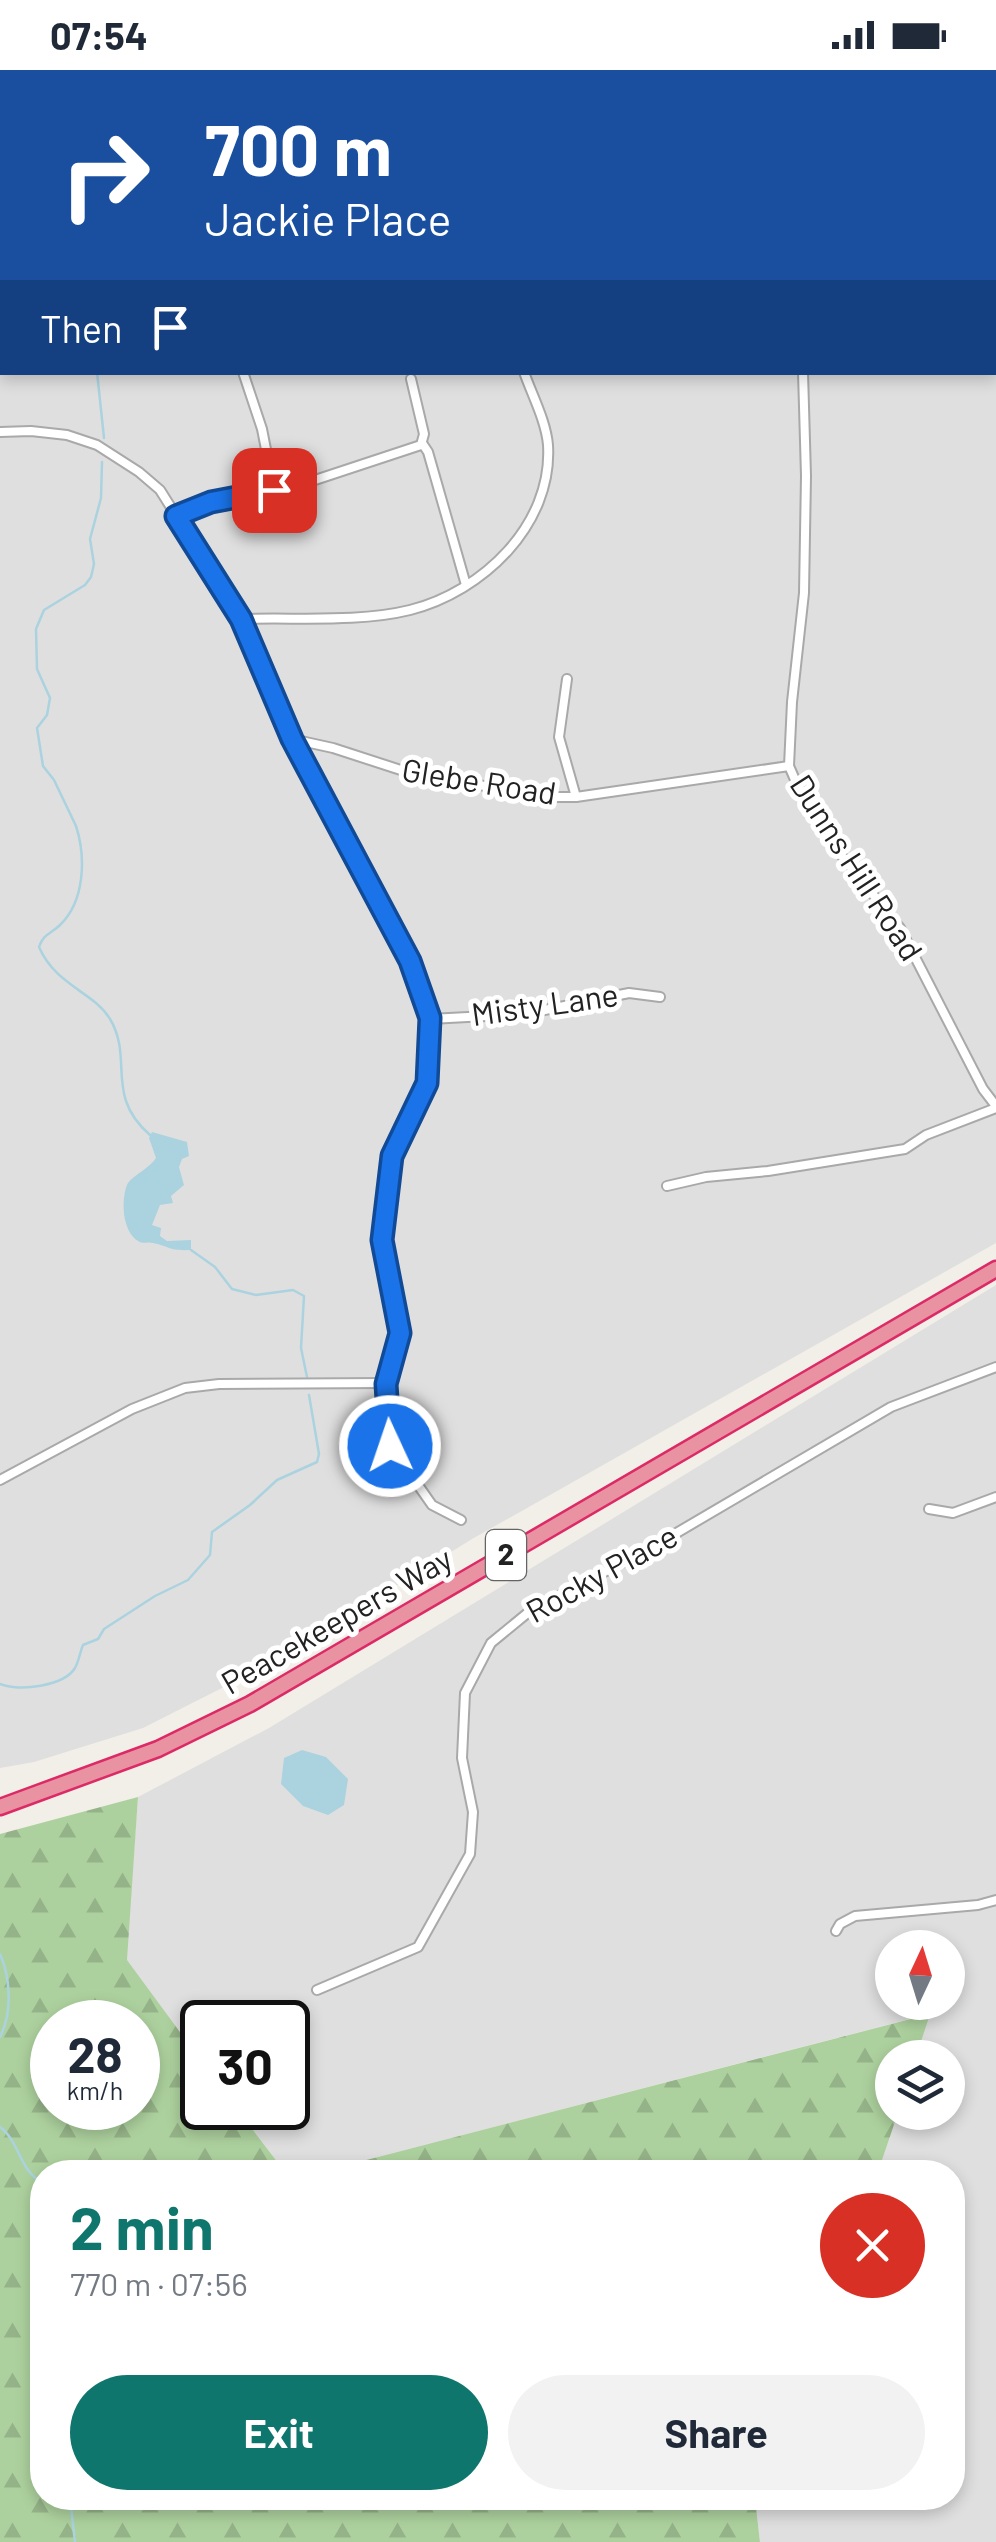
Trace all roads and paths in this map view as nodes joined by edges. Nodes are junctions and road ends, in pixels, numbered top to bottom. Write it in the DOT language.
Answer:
graph roads {
  1 [pos="244,375"];
  2 [pos="525,375"];
  3 [pos="802,375"];
  4 [pos="411,379"];
  5 [pos="0,432"];
  6 [pos="422,443"];
  7 [pos="274,490"];
  8 [pos="176,516"];
  9 [pos="466,585"];
  10 [pos="241,619"];
  11 [pos="568,679"];
  12 [pos="292,739"];
  13 [pos="789,766"];
  14 [pos="576,796"];
  15 [pos="660,997"];
  16 [pos="430,1018"];
  17 [pos="996,1107"];
  18 [pos="667,1186"];
  19 [pos="996,1269"];
  20 [pos="996,1367"];
  21 [pos="386,1384"];
  22 [pos="0,1480"];
  23 [pos="996,1498"];
  24 [pos="930,1508"];
  25 [pos="461,1520"];
  26 [pos="0,1807"];
  27 [pos="996,1900"];
  28 [pos="836,1931"];
  29 [pos="316,1990"];
  1 -- 7 [label="street"];
  2 -- 9 [label="street"];
  3 -- 13 [label="street, Dunns Hill Road"];
  4 -- 6 [label="street"];
  5 -- 8 [label="street"];
  6 -- 7 [label="street"];
  6 -- 9 [label="street"];
  7 -- 8 [label="street"];
  8 -- 10 [label="street"];
  9 -- 10 [label="street"];
  10 -- 12 [label="street"];
  11 -- 14 [label="street"];
  12 -- 14 [label="street, Glebe Road"];
  12 -- 16 [label="street"];
  13 -- 14 [label="street, Glebe Road"];
  13 -- 17 [label="street, Dunns Hill Road"];
  15 -- 16 [label="street, Misty Lane"];
  16 -- 21 [label="street"];
  17 -- 18 [label="street"];
  19 -- 26 [label="highway, Peacekeepers Way / 2"];
  20 -- 29 [label="street, Rocky Place"];
  21 -- 22 [label="street"];
  21 -- 25 [label="street"];
  23 -- 24 [label="street"];
  27 -- 28 [label="street"];
}
